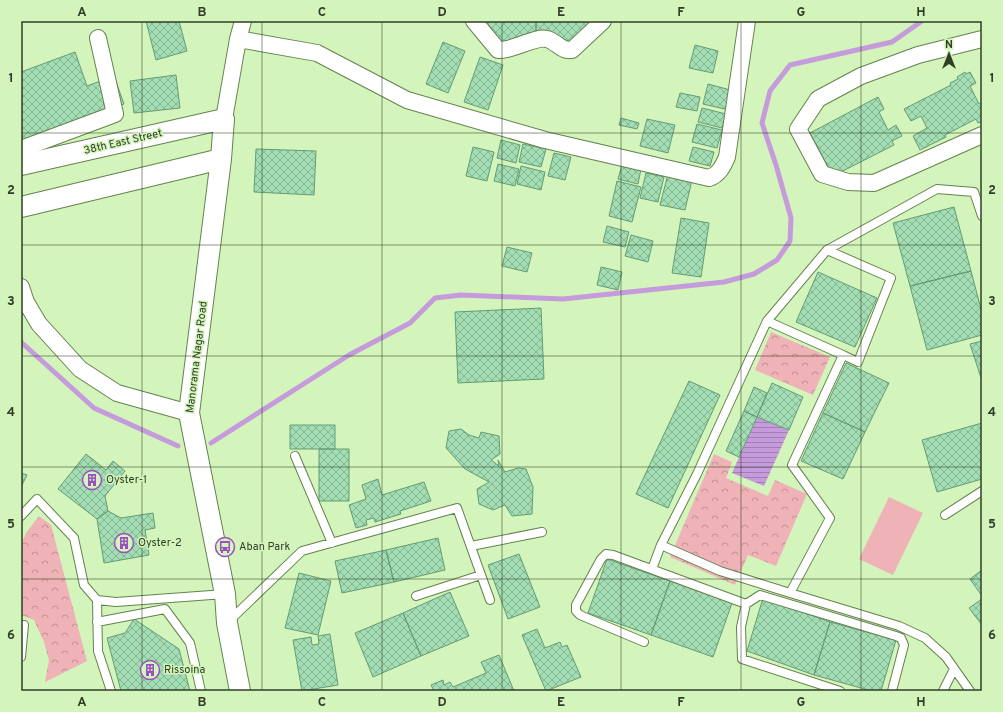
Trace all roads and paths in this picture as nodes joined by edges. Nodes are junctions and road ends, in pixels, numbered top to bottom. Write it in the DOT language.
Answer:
graph roads {
  1 [pos="243,21"];
  2 [pos="474,21"];
  3 [pos="603,21"];
  4 [pos="747,21"];
  5 [pos="98,38"];
  6 [pos="238,39"];
  7 [pos="982,40"];
  8 [pos="224,118"];
  9 [pos="982,135"];
  10 [pos="21,149"];
  11 [pos="221,159"];
  12 [pos="21,165"];
  13 [pos="21,206"];
  14 [pos="982,216"];
  15 [pos="827,250"];
  16 [pos="21,287"];
  17 [pos="767,321"];
  18 [pos="843,355"];
  19 [pos="189,413"];
  20 [pos="295,456"];
  21 [pos="982,491"];
  22 [pos="945,515"];
  23 [pos="21,516"];
  24 [pos="542,532"];
  25 [pos="332,543"];
  26 [pos="662,545"];
  27 [pos="470,546"];
  28 [pos="652,569"];
  29 [pos="481,575"];
  30 [pos="790,593"];
  31 [pos="225,594"];
  32 [pos="416,596"];
  33 [pos="97,600"];
  34 [pos="490,600"];
  35 [pos="746,604"];
  36 [pos="97,622"];
  37 [pos="227,623"];
  38 [pos="21,625"];
  39 [pos="644,642"];
  40 [pos="21,657"];
  41 [pos="954,669"];
  42 [pos="111,691"];
  43 [pos="201,691"];
  44 [pos="240,691"];
  45 [pos="840,691"];
  46 [pos="892,691"];
  47 [pos="942,691"];
  48 [pos="970,691"];
  1 -- 6 [label="street, Manorama Nagar Road"];
  2 -- 3 [label="street"];
  4 -- 6 [label="street"];
  5 -- 10 [label="street"];
  6 -- 8 [label="street, Manorama Nagar Road"];
  7 -- 9 [label="street"];
  8 -- 11 [label="street, Manorama Nagar Road"];
  8 -- 12 [label="street, 38th East Street"];
  11 -- 13 [label="street"];
  11 -- 19 [label="street, Manorama Nagar Road"];
  14 -- 15 [label="lane"];
  15 -- 17 [label="lane"];
  15 -- 18 [label="lane"];
  16 -- 19 [label="street"];
  17 -- 18 [label="lane"];
  17 -- 26 [label="lane"];
  18 -- 30 [label="lane"];
  19 -- 31 [label="street, Manorama Nagar Road"];
  20 -- 25 [label="lane"];
  21 -- 22 [label="lane"];
  23 -- 33 [label="lane"];
  24 -- 27 [label="lane"];
  25 -- 27 [label="lane"];
  25 -- 37 [label="lane"];
  26 -- 28 [label="lane"];
  26 -- 30 [label="lane"];
  27 -- 29 [label="lane"];
  28 -- 35 [label="lane"];
  28 -- 39 [label="lane"];
  29 -- 32 [label="lane"];
  29 -- 34 [label="lane"];
  30 -- 41 [label="lane"];
  31 -- 33 [label="lane"];
  31 -- 37 [label="street, Manorama Nagar Road"];
  33 -- 36 [label="lane"];
  35 -- 45 [label="lane"];
  35 -- 46 [label="lane"];
  36 -- 42 [label="lane"];
  36 -- 43 [label="lane"];
  37 -- 44 [label="street, Manorama Nagar Road"];
  38 -- 40 [label="lane"];
  41 -- 47 [label="lane"];
  41 -- 48 [label="lane"];
}
